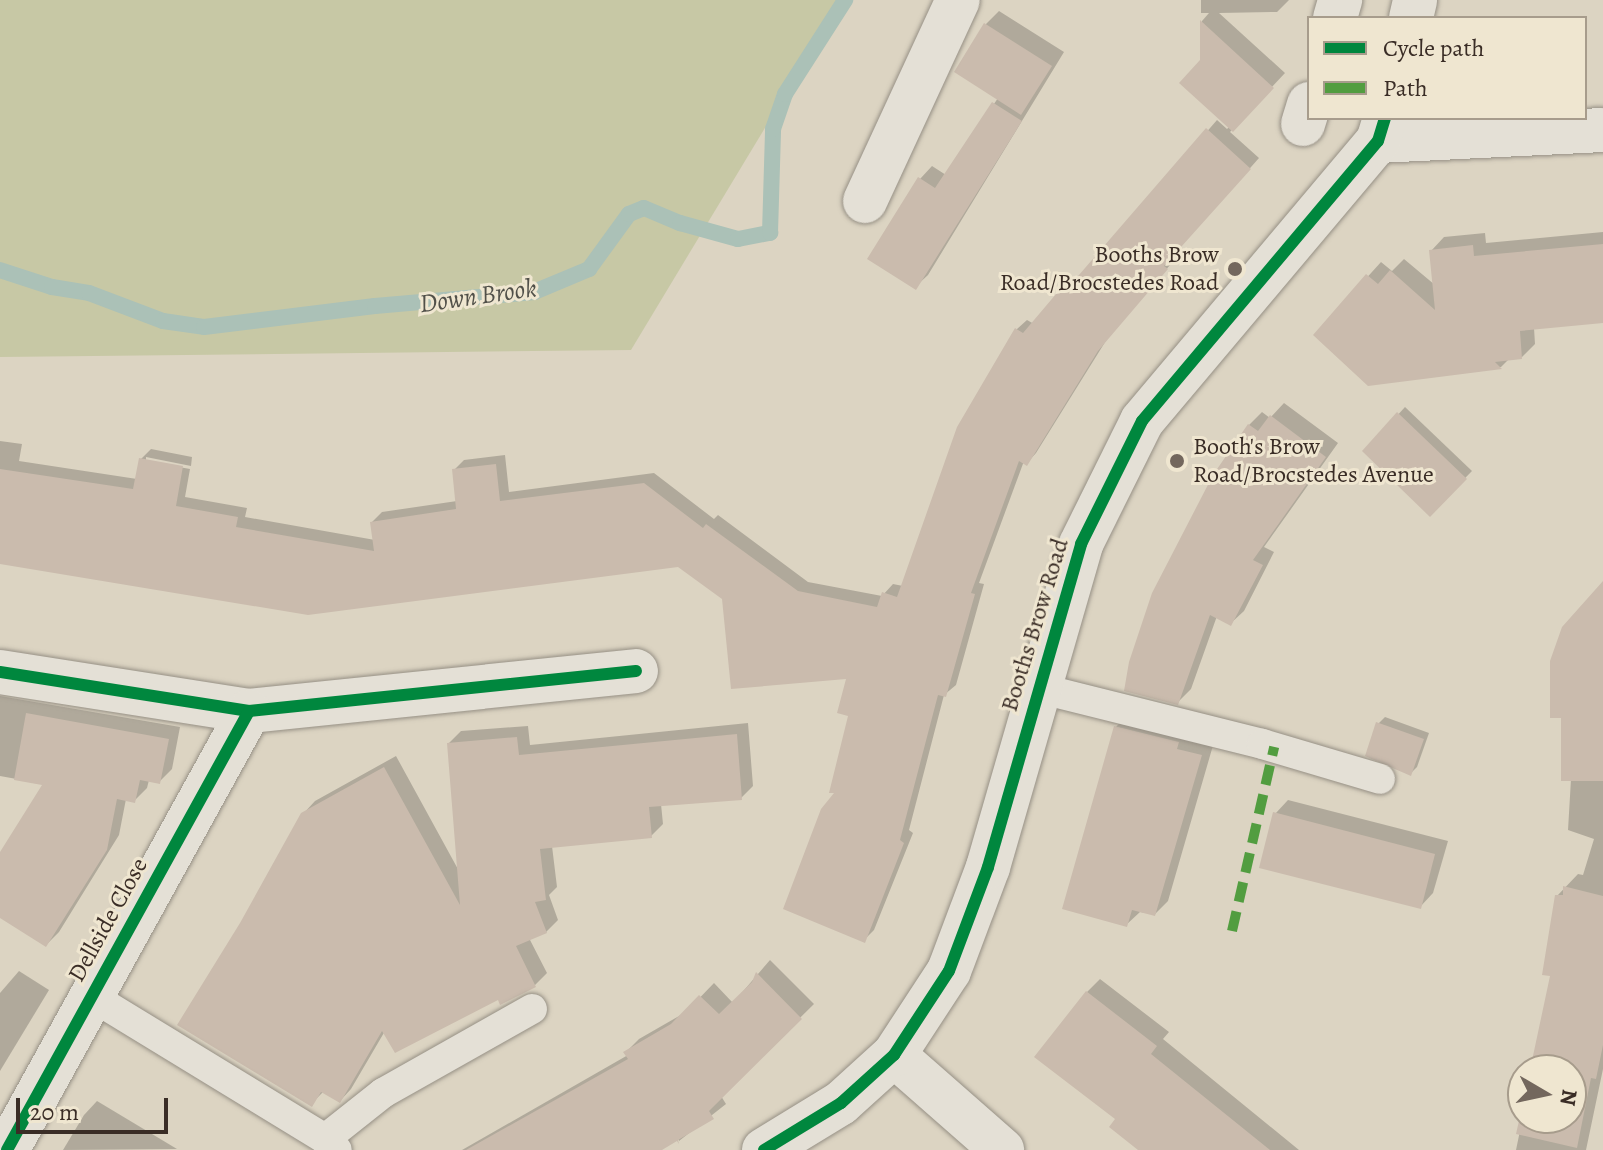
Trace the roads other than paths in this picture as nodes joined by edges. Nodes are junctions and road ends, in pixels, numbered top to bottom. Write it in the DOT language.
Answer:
graph roads {
  1 [pos="958,0"];
  2 [pos="1382,130"];
  3 [pos="1603,130"];
  4 [pos="865,201"];
  5 [pos="636,671"];
  6 [pos="0,672"];
  7 [pos="1038,688"];
  8 [pos="249,711"];
  9 [pos="1380,779"];
  10 [pos="91,996"];
  11 [pos="532,1009"];
  12 [pos="894,1055"];
  13 [pos="331,1144"];
  14 [pos="7,1150"];
  15 [pos="764,1150"];
  16 [pos="1002,1150"];
  1 -- 4 [label="street"];
  2 -- 3 [label="street"];
  2 -- 7 [label="street, Booths Brow Road"];
  5 -- 8 [label="street"];
  6 -- 8 [label="street"];
  7 -- 9 [label="lane"];
  7 -- 12 [label="street, Booths Brow Road"];
  8 -- 10 [label="street, Dellside Close"];
  10 -- 13 [label="lane"];
  10 -- 14 [label="street, Dellside Close"];
  11 -- 13 [label="lane"];
  12 -- 15 [label="street, Booths Brow Road"];
  12 -- 16 [label="street"];
}
